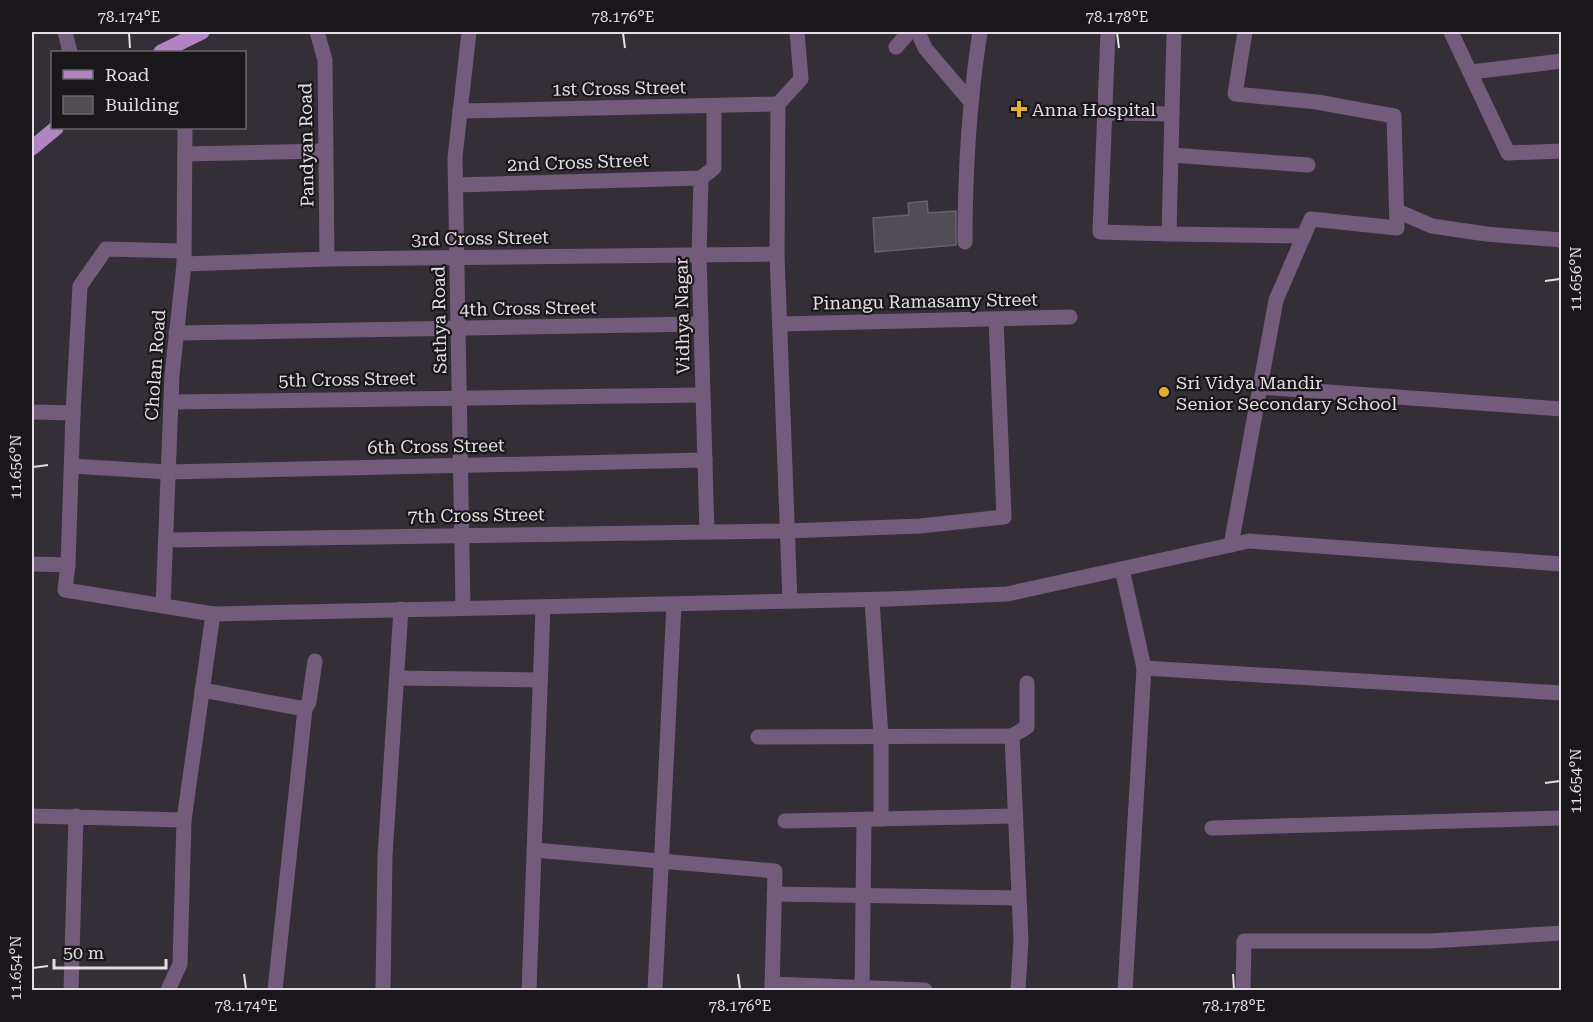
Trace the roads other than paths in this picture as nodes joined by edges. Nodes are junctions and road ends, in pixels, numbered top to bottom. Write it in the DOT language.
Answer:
graph roads {
  1 [pos="64,32"];
  2 [pos="202,32"];
  3 [pos="316,32"];
  4 [pos="469,32"];
  5 [pos="796,32"];
  6 [pos="909,32"];
  7 [pos="918,32"];
  8 [pos="980,32"];
  9 [pos="1108,32"];
  10 [pos="1174,32"];
  11 [pos="1245,32"];
  12 [pos="1451,32"];
  13 [pos="896,46"];
  14 [pos="70,51"];
  15 [pos="164,51"];
  16 [pos="1562,61"];
  17 [pos="1471,72"];
  18 [pos="970,101"];
  19 [pos="778,104"];
  20 [pos="714,106"];
  21 [pos="460,111"];
  22 [pos="1105,113"];
  23 [pos="1172,114"];
  24 [pos="55,129"];
  25 [pos="185,129"];
  26 [pos="32,148"];
  27 [pos="326,151"];
  28 [pos="1562,151"];
  29 [pos="185,154"];
  30 [pos="1171,155"];
  31 [pos="1308,165"];
  32 [pos="701,178"];
  33 [pos="456,185"];
  34 [pos="1397,211"];
  35 [pos="1169,234"];
  36 [pos="1304,236"];
  37 [pos="1562,240"];
  38 [pos="965,242"];
  39 [pos="777,254"];
  40 [pos="699,255"];
  41 [pos="183,257"];
  42 [pos="458,257"];
  43 [pos="327,259"];
  44 [pos="1070,317"];
  45 [pos="996,319"];
  46 [pos="701,324"];
  47 [pos="780,324"];
  48 [pos="459,329"];
  49 [pos="176,333"];
  50 [pos="1260,387"];
  51 [pos="703,395"];
  52 [pos="460,397"];
  53 [pos="171,402"];
  54 [pos="1562,409"];
  55 [pos="32,412"];
  56 [pos="74,413"];
  57 [pos="705,460"];
  58 [pos="461,465"];
  59 [pos="72,466"];
  60 [pos="168,472"];
  61 [pos="788,531"];
  62 [pos="707,532"];
  63 [pos="462,534"];
  64 [pos="166,540"];
  65 [pos="1231,545"];
  66 [pos="32,564"];
  67 [pos="1562,564"];
  68 [pos="68,565"];
  69 [pos="1122,569"];
  70 [pos="872,600"];
  71 [pos="790,601"];
  72 [pos="674,604"];
  73 [pos="163,606"];
  74 [pos="543,607"];
  75 [pos="463,608"];
  76 [pos="401,609"];
  77 [pos="213,614"];
  78 [pos="315,661"];
  79 [pos="1144,668"];
  80 [pos="397,678"];
  81 [pos="540,680"];
  82 [pos="1027,683"];
  83 [pos="202,690"];
  84 [pos="1562,693"];
  85 [pos="304,709"];
  86 [pos="881,736"];
  87 [pos="1012,736"];
  88 [pos="758,737"];
  89 [pos="32,816"];
  90 [pos="76,816"];
  91 [pos="1014,816"];
  92 [pos="1562,818"];
  93 [pos="881,819"];
  94 [pos="184,820"];
  95 [pos="864,820"];
  96 [pos="785,821"];
  97 [pos="1212,828"];
  98 [pos="534,850"];
  99 [pos="661,862"];
  100 [pos="774,894"];
  101 [pos="863,895"];
  102 [pos="1018,898"];
  103 [pos="1562,933"];
  104 [pos="772,987"];
  105 [pos="862,989"];
  106 [pos="71,990"];
  107 [pos="168,990"];
  108 [pos="275,990"];
  109 [pos="383,990"];
  110 [pos="529,990"];
  111 [pos="655,990"];
  112 [pos="925,990"];
  113 [pos="1018,990"];
  114 [pos="1125,990"];
  115 [pos="1243,990"];
  1 -- 14 [label="street"];
  2 -- 15 [label="main road"];
  3 -- 27 [label="street, Pandyan Road"];
  4 -- 21 [label="street, Sathya Road"];
  5 -- 19 [label="street"];
  6 -- 13 [label="street"];
  7 -- 18 [label="street"];
  8 -- 18 [label="street"];
  9 -- 22 [label="street"];
  10 -- 23 [label="street"];
  11 -- 34 [label="street"];
  12 -- 17 [label="street"];
  16 -- 17 [label="street"];
  17 -- 28 [label="street"];
  18 -- 38 [label="street"];
  19 -- 20 [label="street, 1st Cross Street"];
  19 -- 39 [label="street"];
  20 -- 21 [label="street, 1st Cross Street"];
  20 -- 32 [label="street, Vidhya Nagar"];
  21 -- 33 [label="street, Sathya Road"];
  22 -- 23 [label="street"];
  22 -- 35 [label="street"];
  23 -- 30 [label="street"];
  24 -- 26 [label="main road"];
  25 -- 29 [label="street, Cholan Road"];
  27 -- 29 [label="street"];
  27 -- 43 [label="street, Pandyan Road"];
  29 -- 41 [label="street, Cholan Road"];
  30 -- 31 [label="street"];
  30 -- 35 [label="street"];
  32 -- 33 [label="street, 2nd Cross Street"];
  32 -- 40 [label="street, Vidhya Nagar"];
  33 -- 42 [label="street, Sathya Road"];
  34 -- 36 [label="street"];
  34 -- 37 [label="street"];
  35 -- 36 [label="street"];
  36 -- 50 [label="street"];
  39 -- 40 [label="street, 3rd Cross Street"];
  39 -- 47 [label="street"];
  40 -- 42 [label="street, 3rd Cross Street"];
  40 -- 46 [label="street, Vidhya Nagar"];
  41 -- 43 [label="street, 3rd Cross Street"];
  41 -- 49 [label="street, Cholan Road"];
  41 -- 56 [label="street, 3rd Cross Street"];
  42 -- 43 [label="street, 3rd Cross Street"];
  42 -- 48 [label="street, Sathya Road"];
  44 -- 45 [label="street, Pinangu Ramasamy Street"];
  45 -- 47 [label="street, Pinangu Ramasamy Street"];
  45 -- 61 [label="street, 7th Cross Street"];
  46 -- 48 [label="street, 4th Cross Street"];
  46 -- 51 [label="street, Vidhya Nagar"];
  47 -- 61 [label="street"];
  48 -- 49 [label="street, 4th Cross Street"];
  48 -- 52 [label="street, Sathya Road"];
  49 -- 53 [label="street, Cholan Road"];
  50 -- 54 [label="street"];
  50 -- 65 [label="street"];
  51 -- 52 [label="street, 5th Cross Street"];
  51 -- 57 [label="street, Vidhya Nagar"];
  52 -- 53 [label="street, 5th Cross Street"];
  52 -- 58 [label="street, Sathya Road"];
  53 -- 60 [label="street, Cholan Road"];
  55 -- 56 [label="street"];
  56 -- 59 [label="street"];
  57 -- 58 [label="street, 6th Cross Street"];
  57 -- 62 [label="street, Vidhya Nagar"];
  58 -- 60 [label="street, 6th Cross Street"];
  58 -- 63 [label="street, Sathya Road"];
  59 -- 60 [label="street, 6th Cross Street"];
  59 -- 68 [label="street"];
  60 -- 64 [label="street, Cholan Road"];
  61 -- 62 [label="street, 7th Cross Street"];
  61 -- 71 [label="street"];
  62 -- 63 [label="street, 7th Cross Street"];
  63 -- 64 [label="street, 7th Cross Street"];
  63 -- 75 [label="street, Sathya Road"];
  64 -- 73 [label="street, Cholan Road"];
  65 -- 67 [label="street"];
  65 -- 69 [label="street"];
  66 -- 68 [label="street"];
  68 -- 73 [label="street"];
  69 -- 70 [label="street"];
  69 -- 79 [label="street"];
  70 -- 71 [label="street"];
  70 -- 86 [label="street"];
  71 -- 72 [label="street"];
  72 -- 74 [label="street"];
  72 -- 99 [label="street"];
  73 -- 77 [label="street"];
  74 -- 75 [label="street"];
  74 -- 81 [label="street"];
  75 -- 76 [label="street"];
  76 -- 77 [label="street"];
  76 -- 80 [label="street"];
  77 -- 83 [label="street"];
  78 -- 85 [label="street"];
  79 -- 84 [label="street"];
  79 -- 114 [label="street"];
  80 -- 81 [label="street"];
  80 -- 109 [label="street"];
  81 -- 98 [label="street"];
  82 -- 87 [label="street"];
  83 -- 85 [label="street"];
  83 -- 94 [label="street"];
  85 -- 108 [label="street"];
  86 -- 87 [label="street"];
  86 -- 88 [label="street"];
  86 -- 93 [label="street"];
  87 -- 91 [label="street"];
  89 -- 90 [label="street"];
  90 -- 94 [label="street"];
  90 -- 106 [label="street"];
  91 -- 93 [label="street"];
  91 -- 102 [label="street"];
  92 -- 97 [label="street"];
  93 -- 95 [label="street"];
  94 -- 107 [label="street"];
  95 -- 96 [label="street"];
  95 -- 101 [label="street"];
  98 -- 99 [label="street"];
  98 -- 110 [label="street"];
  99 -- 100 [label="street"];
  99 -- 111 [label="street"];
  100 -- 101 [label="street"];
  100 -- 104 [label="street"];
  101 -- 102 [label="street"];
  101 -- 105 [label="street"];
  102 -- 113 [label="street"];
  103 -- 115 [label="street"];
  104 -- 105 [label="street"];
  105 -- 112 [label="street"];
}
